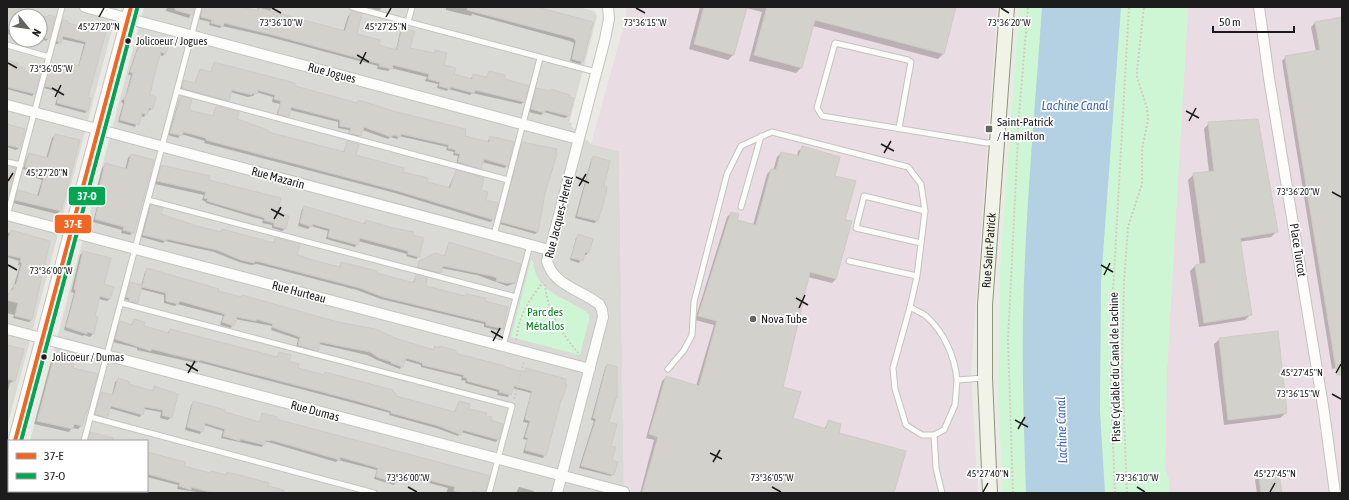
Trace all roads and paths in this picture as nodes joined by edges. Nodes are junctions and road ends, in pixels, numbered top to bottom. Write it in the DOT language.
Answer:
graph roads {
  1 [pos="62,7"];
  2 [pos="85,7"];
  3 [pos="199,7"];
  4 [pos="352,7"];
  5 [pos="412,7"];
  6 [pos="608,7"];
  7 [pos="1006,7"];
  8 [pos="1028,7"];
  9 [pos="1129,7"];
  10 [pos="1144,7"];
  11 [pos="1259,7"];
  12 [pos="129,13"];
  13 [pos="408,22"];
  14 [pos="192,36"];
  15 [pos="7,45"];
  16 [pos="49,56"];
  17 [pos="540,58"];
  18 [pos="596,72"];
  19 [pos="177,91"];
  20 [pos="7,105"];
  21 [pos="35,112"];
  22 [pos="522,124"];
  23 [pos="899,128"];
  24 [pos="98,130"];
  25 [pos="761,136"];
  26 [pos="578,139"];
  27 [pos="996,142"];
  28 [pos="162,147"];
  29 [pos="7,162"];
  30 [pos="21,165"];
  31 [pos="508,180"];
  32 [pos="148,200"];
  33 [pos="742,207"];
  34 [pos="924,211"];
  35 [pos="7,215"];
  36 [pos="71,232"];
  37 [pos="494,235"];
  38 [pos="921,243"];
  39 [pos="530,245"];
  40 [pos="135,249"];
  41 [pos="549,250"];
  42 [pos="849,261"];
  43 [pos="917,276"];
  44 [pos="516,297"];
  45 [pos="121,303"];
  46 [pos="910,307"];
  47 [pos="7,330"];
  48 [pos="43,339"];
  49 [pos="516,340"];
  50 [pos="503,346"];
  51 [pos="107,356"];
  52 [pos="580,356"];
  53 [pos="524,362"];
  54 [pos="590,369"];
  55 [pos="668,369"];
  56 [pos="985,378"];
  57 [pos="958,380"];
  58 [pos="512,406"];
  59 [pos="90,417"];
  60 [pos="934,435"];
  61 [pos="15,440"];
  62 [pos="84,440"];
  63 [pos="498,460"];
  64 [pos="562,477"];
  65 [pos="622,492"];
  66 [pos="374,493"];
  67 [pos="489,493"];
  68 [pos="557,493"];
  69 [pos="942,493"];
  70 [pos="990,493"];
  71 [pos="1012,493"];
  72 [pos="1115,493"];
  73 [pos="1127,493"];
  74 [pos="1335,493"];
  1 -- 16 [label="lane"];
  2 -- 12 [label="street, Rue Jogues"];
  3 -- 14 [label="lane"];
  4 -- 13 [label="lane"];
  5 -- 13 [label="lane"];
  6 -- 18 [label="street, Rue Jacques-Hertel"];
  7 -- 27 [label="main road, Rue Saint-Patrick"];
  8 -- 71 [label="path"];
  9 -- 72 [label="path"];
  10 -- 73 [label="path, Piste Cyclable du Canal de Lachine"];
  11 -- 74 [label="street, Place Turcot"];
  12 -- 14 [label="street, Rue Jogues"];
  12 -- 24 [label="street"];
  13 -- 17 [label="lane"];
  14 -- 19 [label="lane"];
  14 -- 22 [label="street, Rue Jogues"];
  15 -- 16 [label="lane"];
  16 -- 21 [label="lane"];
  17 -- 18 [label="lane"];
  17 -- 22 [label="lane"];
  18 -- 26 [label="street, Rue Jacques-Hertel"];
  19 -- 28 [label="lane"];
  19 -- 31 [label="lane"];
  20 -- 21 [label="street, Rue Mazarin"];
  21 -- 24 [label="street, Rue Mazarin"];
  21 -- 30 [label="lane"];
  22 -- 26 [label="street, Rue Jogues"];
  22 -- 31 [label="lane"];
  23 -- 23 [label="lane"];
  23 -- 27 [label="lane"];
  24 -- 28 [label="street, Rue Mazarin"];
  24 -- 36 [label="street"];
  25 -- 33 [label="lane"];
  25 -- 34 [label="lane"];
  25 -- 55 [label="lane"];
  26 -- 41 [label="street, Rue Jacques-Hertel"];
  27 -- 56 [label="main road, Rue Saint-Patrick"];
  28 -- 32 [label="lane"];
  28 -- 37 [label="street, Rue Mazarin"];
  29 -- 30 [label="lane"];
  30 -- 35 [label="lane"];
  31 -- 37 [label="lane"];
  32 -- 40 [label="lane"];
  32 -- 44 [label="lane"];
  34 -- 38 [label="lane"];
  34 -- 38 [label="lane"];
  35 -- 36 [label="street, Rue Hurteau"];
  36 -- 40 [label="street, Rue Hurteau"];
  36 -- 48 [label="street"];
  37 -- 39 [label="street, Rue Mazarin"];
  38 -- 43 [label="lane"];
  39 -- 41 [label="street, Rue Mazarin"];
  39 -- 44 [label="lane"];
  40 -- 45 [label="lane"];
  40 -- 50 [label="street, Rue Hurteau"];
  41 -- 54 [label="street, Rue Jacques-Hertel"];
  42 -- 43 [label="lane"];
  43 -- 46 [label="lane"];
  44 -- 50 [label="lane"];
  45 -- 51 [label="lane"];
  45 -- 58 [label="lane"];
  46 -- 57 [label="lane"];
  46 -- 60 [label="lane"];
  47 -- 48 [label="street, Rue Dumas"];
  48 -- 51 [label="street, Rue Dumas"];
  48 -- 61 [label="street"];
  49 -- 52 [label="path"];
  50 -- 54 [label="street, Rue Hurteau"];
  51 -- 59 [label="lane"];
  51 -- 63 [label="street, Rue Dumas"];
  53 -- 58 [label="path"];
  54 -- 64 [label="street, Rue Jacques-Hertel"];
  56 -- 57 [label="lane"];
  56 -- 70 [label="main road, Rue Saint-Patrick"];
  57 -- 60 [label="lane"];
  58 -- 63 [label="lane"];
  59 -- 62 [label="lane"];
  59 -- 66 [label="lane"];
  60 -- 69 [label="lane"];
  63 -- 64 [label="street, Rue Dumas"];
  63 -- 67 [label="lane"];
  64 -- 65 [label="street, Rue Dumas"];
  64 -- 68 [label="street, Rue Jacques-Hertel"];
}
